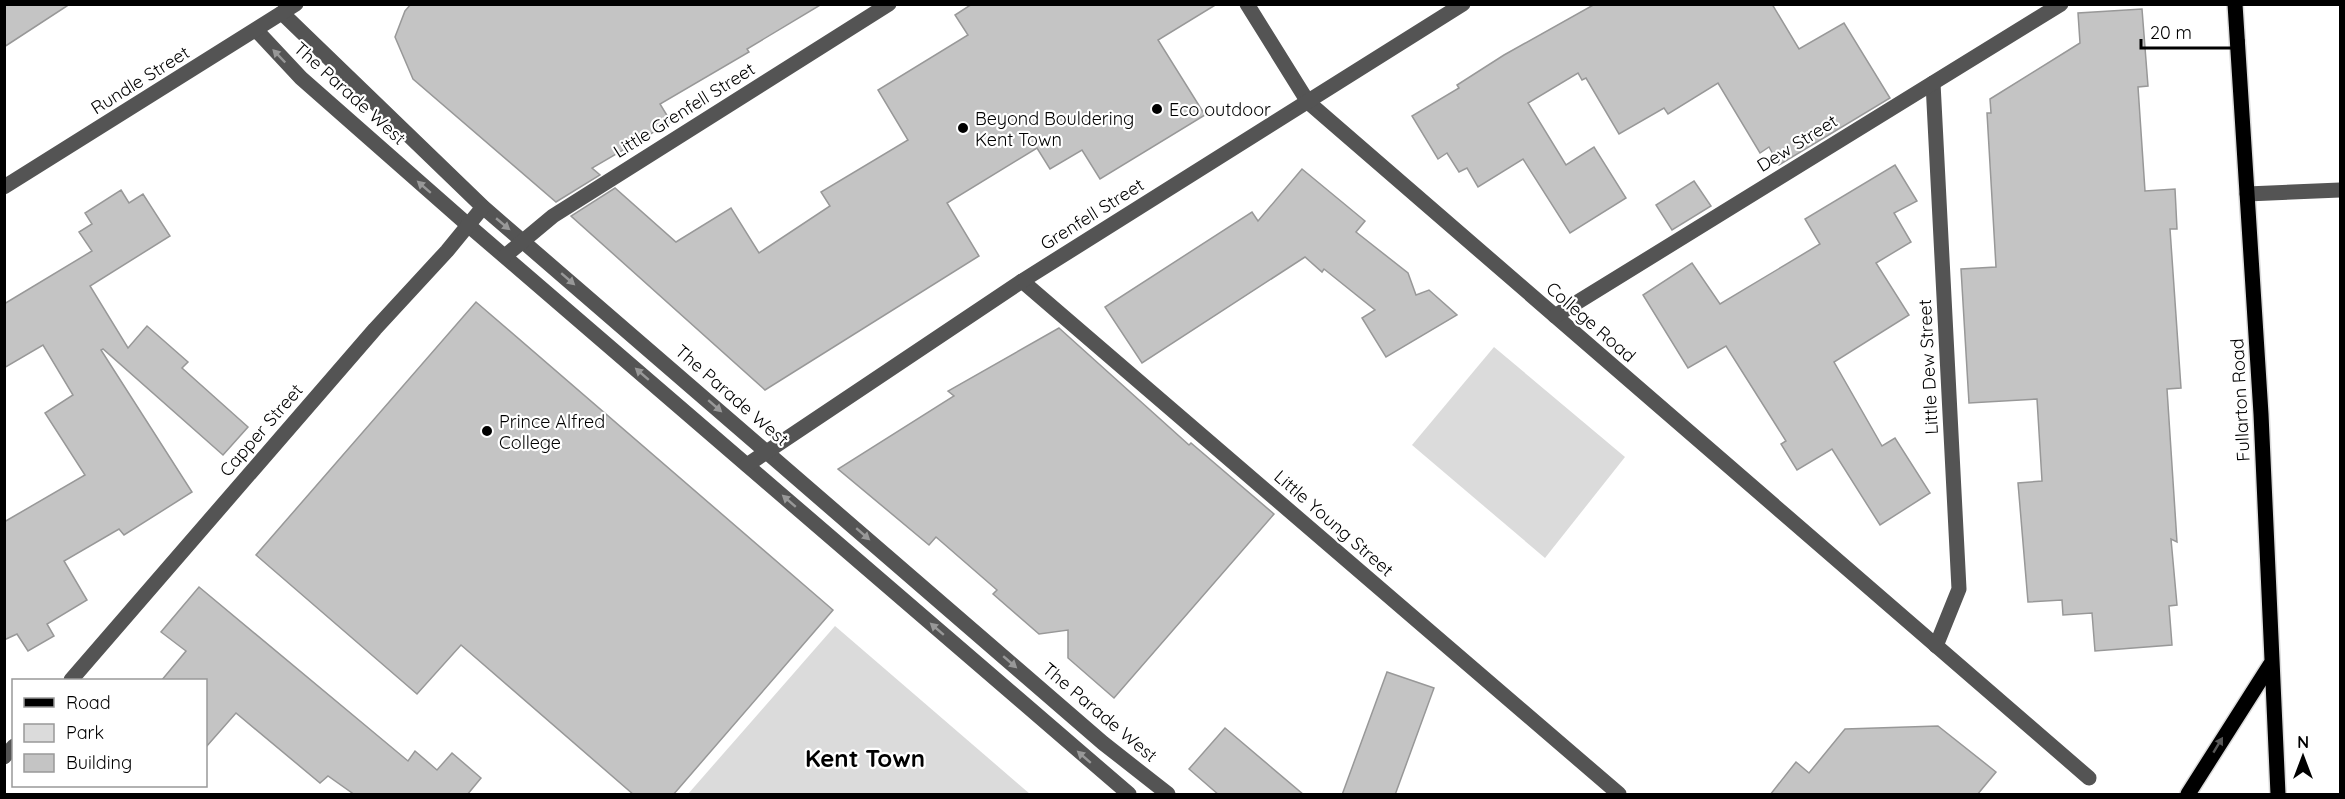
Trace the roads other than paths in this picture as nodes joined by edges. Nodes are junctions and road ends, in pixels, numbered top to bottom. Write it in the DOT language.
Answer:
graph roads {
  1 [pos="889,4"];
  2 [pos="1246,4"];
  3 [pos="1463,4"];
  4 [pos="2061,4"];
  5 [pos="2235,4"];
  6 [pos="289,9"];
  7 [pos="256,30"];
  8 [pos="1933,82"];
  9 [pos="1308,102"];
  10 [pos="4,187"];
  11 [pos="2340,190"];
  12 [pos="2247,194"];
  13 [pos="483,207"];
  14 [pos="468,225"];
  15 [pos="523,241"];
  16 [pos="505,256"];
  17 [pos="1022,281"];
  18 [pos="1555,316"];
  19 [pos="767,451"];
  20 [pos="747,465"];
  21 [pos="1936,646"];
  22 [pos="2270,665"];
  23 [pos="72,679"];
  24 [pos="2089,778"];
  25 [pos="1129,795"];
  26 [pos="1168,795"];
  27 [pos="1619,795"];
  28 [pos="2188,795"];
  29 [pos="2278,795"];
  1 -- 15 [label="street, Little Grenfell Street"];
  2 -- 9 [label="street, College Road"];
  3 -- 9 [label="street, Grenfell Street"];
  4 -- 8 [label="street, Dew Street"];
  5 -- 12 [label="main road, Fullarton Road"];
  6 -- 7 [label="street, Rundle Street"];
  6 -- 13 [label="street, The Parade West"];
  7 -- 10 [label="street, Rundle Street"];
  14 -- 7 [label="street, The Parade West, one-way"];
  8 -- 18 [label="street, Dew Street"];
  8 -- 21 [label="street, Little Dew Street"];
  9 -- 17 [label="street, Grenfell Street"];
  9 -- 18 [label="street, College Road"];
  11 -- 12 [label="street"];
  12 -- 22 [label="main road, Fullarton Road"];
  13 -- 14 [label="street, Capper Street"];
  13 -- 15 [label="street, The Parade West, one-way"];
  14 -- 16 [label="street, The Parade West"];
  14 -- 23 [label="street, Capper Street"];
  15 -- 16 [label="street, Little Grenfell Street"];
  15 -- 19 [label="street, The Parade West, one-way"];
  20 -- 16 [label="street, The Parade West, one-way"];
  17 -- 19 [label="street, Grenfell Street"];
  17 -- 27 [label="street, Little Young Street"];
  18 -- 21 [label="street, College Road"];
  19 -- 20 [label="street, Grenfell Street"];
  19 -- 26 [label="street, The Parade West, one-way"];
  25 -- 20 [label="street, The Parade West, one-way"];
  21 -- 24 [label="street, College Road"];
  28 -- 22 [label="main road, one-way"];
  22 -- 29 [label="main road, Fullarton Road"];
}
